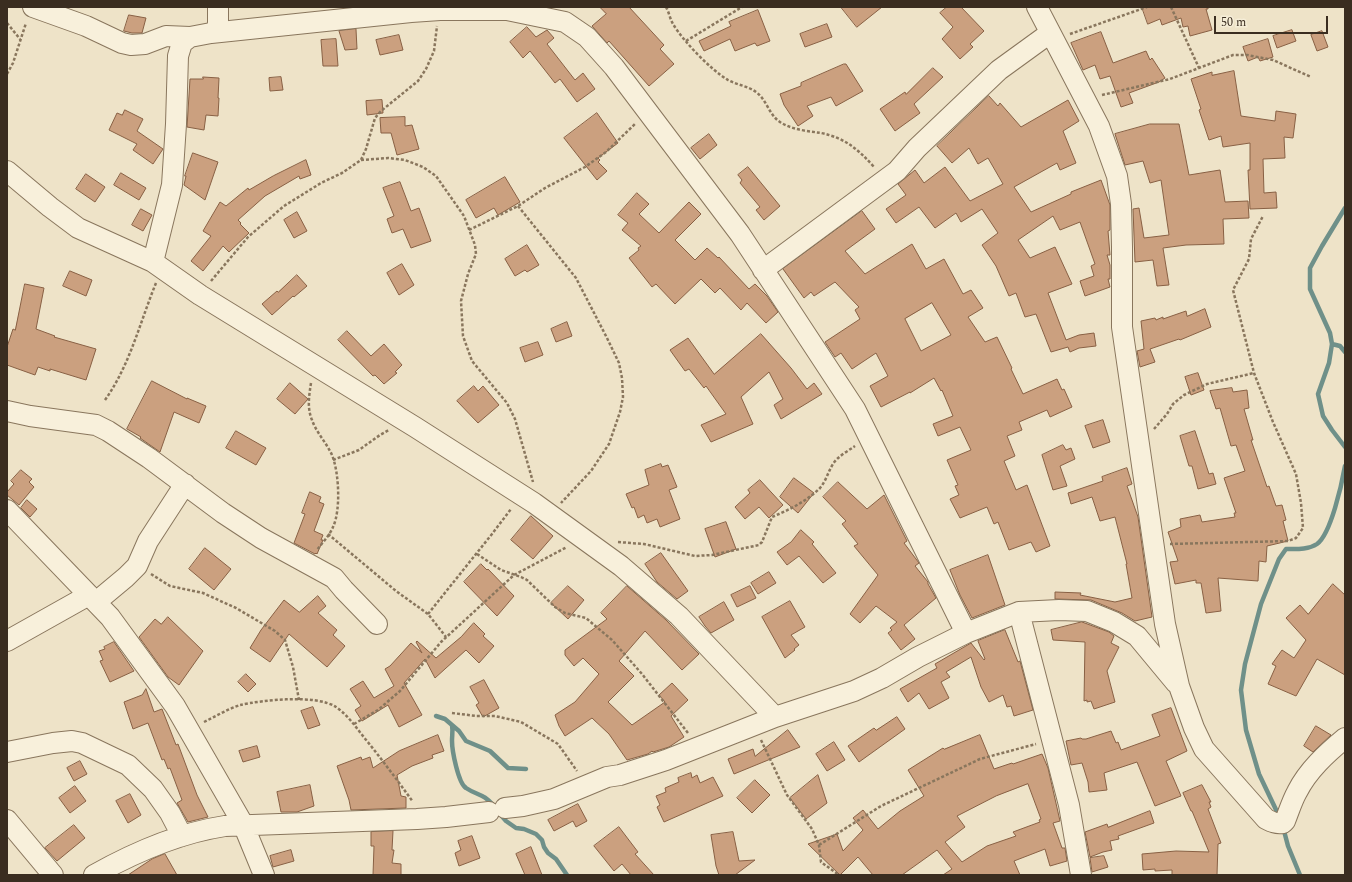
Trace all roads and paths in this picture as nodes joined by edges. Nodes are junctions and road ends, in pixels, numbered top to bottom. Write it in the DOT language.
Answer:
graph roads {
  1 [pos="218,7"];
  2 [pos="666,7"];
  3 [pos="742,7"];
  4 [pos="1037,7"];
  5 [pos="1147,7"];
  6 [pos="1171,7"];
  7 [pos="440,10"];
  8 [pos="30,13"];
  9 [pos="7,23"];
  10 [pos="211,33"];
  11 [pos="1052,36"];
  12 [pos="190,37"];
  13 [pos="20,39"];
  14 [pos="686,41"];
  15 [pos="1199,68"];
  16 [pos="7,74"];
  17 [pos="1311,77"];
  18 [pos="1085,100"];
  19 [pos="648,112"];
  20 [pos="360,160"];
  21 [pos="7,171"];
  22 [pos="885,180"];
  23 [pos="518,206"];
  24 [pos="1263,216"];
  25 [pos="469,230"];
  26 [pos="157,265"];
  27 [pos="763,270"];
  28 [pos="200,295"];
  29 [pos="314,365"];
  30 [pos="1254,374"];
  31 [pos="105,400"];
  32 [pos="7,411"];
  33 [pos="415,427"];
  34 [pos="869,438"];
  35 [pos="1139,448"];
  36 [pos="333,460"];
  37 [pos="185,484"];
  38 [pos="528,499"];
  39 [pos="7,510"];
  40 [pos="550,515"];
  41 [pos="328,534"];
  42 [pos="582,538"];
  43 [pos="613,541"];
  44 [pos="1154,545"];
  45 [pos="477,554"];
  46 [pos="307,564"];
  47 [pos="137,566"];
  48 [pos="514,575"];
  49 [pos="92,598"];
  50 [pos="1019,612"];
  51 [pos="428,614"];
  52 [pos="377,624"];
  53 [pos="1165,624"];
  54 [pos="966,632"];
  55 [pos="1137,636"];
  56 [pos="446,637"];
  57 [pos="7,641"];
  58 [pos="1179,686"];
  59 [pos="298,700"];
  60 [pos="452,713"];
  61 [pos="775,717"];
  62 [pos="354,724"];
  63 [pos="754,725"];
  64 [pos="189,730"];
  65 [pos="1345,738"];
  66 [pos="1052,739"];
  67 [pos="698,747"];
  68 [pos="7,752"];
  69 [pos="585,786"];
  70 [pos="424,818"];
  71 [pos="7,820"];
  72 [pos="243,824"];
  73 [pos="182,836"];
  74 [pos="819,845"];
  75 [pos="260,874"];
  76 [pos="53,875"];
  77 [pos="94,875"];
  78 [pos="839,875"];
  79 [pos="1081,875"];
  1 -- 10 [label="street"];
  2 -- 14 [label="path"];
  3 -- 14 [label="path"];
  4 -- 11 [label="street"];
  5 -- 11 [label="path"];
  6 -- 15 [label="path"];
  7 -- 10 [label="street"];
  7 -- 19 [label="street"];
  7 -- 20 [label="path"];
  8 -- 12 [label="street"];
  8 -- 13 [label="path"];
  9 -- 13 [label="path"];
  10 -- 12 [label="street"];
  11 -- 18 [label="street"];
  11 -- 22 [label="street"];
  12 -- 26 [label="street"];
  13 -- 16 [label="path"];
  14 -- 22 [label="path"];
  15 -- 17 [label="path"];
  15 -- 18 [label="path"];
  18 -- 35 [label="street"];
  19 -- 23 [label="path"];
  19 -- 27 [label="street"];
  20 -- 25 [label="path"];
  20 -- 28 [label="path"];
  21 -- 26 [label="street"];
  22 -- 27 [label="street"];
  23 -- 25 [label="path"];
  23 -- 40 [label="path"];
  24 -- 30 [label="path"];
  25 -- 38 [label="path"];
  26 -- 28 [label="street"];
  26 -- 31 [label="path"];
  27 -- 34 [label="street"];
  28 -- 29 [label="street"];
  29 -- 33 [label="street"];
  29 -- 36 [label="path"];
  30 -- 35 [label="path"];
  30 -- 44 [label="path"];
  32 -- 37 [label="street"];
  33 -- 36 [label="path"];
  33 -- 38 [label="street"];
  34 -- 43 [label="path"];
  34 -- 54 [label="street"];
  35 -- 44 [label="street"];
  36 -- 41 [label="path"];
  37 -- 46 [label="street"];
  37 -- 47 [label="street"];
  38 -- 40 [label="street"];
  38 -- 45 [label="path"];
  39 -- 49 [label="street"];
  40 -- 42 [label="street"];
  41 -- 46 [label="path"];
  41 -- 51 [label="path"];
  42 -- 48 [label="path"];
  42 -- 61 [label="street"];
  44 -- 53 [label="street"];
  45 -- 48 [label="path"];
  45 -- 51 [label="path"];
  46 -- 52 [label="street"];
  47 -- 49 [label="street"];
  47 -- 59 [label="path"];
  48 -- 56 [label="path"];
  48 -- 67 [label="path"];
  49 -- 57 [label="street"];
  49 -- 64 [label="street"];
  50 -- 54 [label="street"];
  50 -- 55 [label="street"];
  50 -- 66 [label="street"];
  51 -- 56 [label="path"];
  53 -- 55 [label="street"];
  53 -- 58 [label="street"];
  54 -- 61 [label="street"];
  55 -- 58 [label="street"];
  56 -- 62 [label="path"];
  58 -- 65 [label="street"];
  59 -- 62 [label="path"];
  59 -- 64 [label="path"];
  60 -- 69 [label="path"];
  61 -- 63 [label="street"];
  62 -- 70 [label="path"];
  63 -- 67 [label="street"];
  63 -- 74 [label="path"];
  64 -- 72 [label="street"];
  66 -- 74 [label="path"];
  66 -- 79 [label="street"];
  67 -- 69 [label="street"];
  68 -- 73 [label="street"];
  69 -- 70 [label="street"];
  70 -- 72 [label="street"];
  71 -- 76 [label="street"];
  72 -- 73 [label="street"];
  72 -- 75 [label="street"];
  73 -- 77 [label="street"];
  74 -- 78 [label="path"];
}
